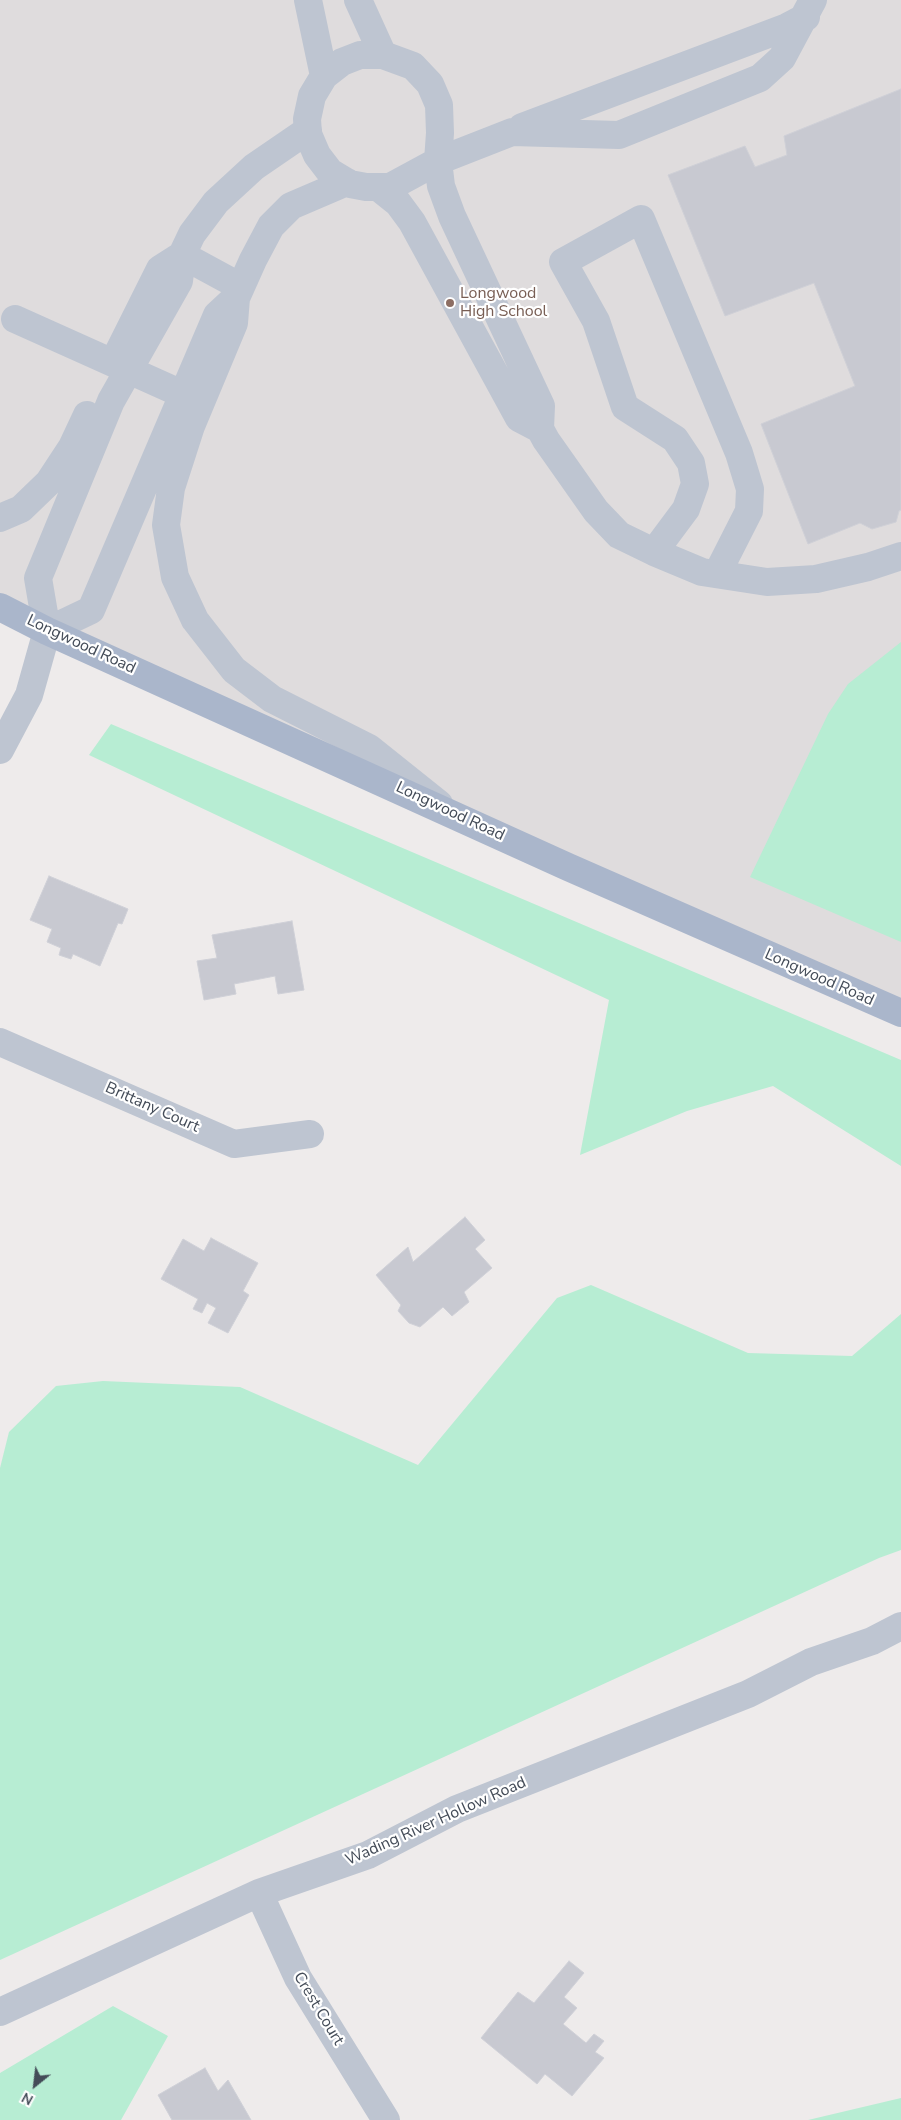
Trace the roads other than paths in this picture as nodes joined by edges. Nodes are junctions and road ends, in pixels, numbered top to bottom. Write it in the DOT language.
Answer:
graph roads {
  1 [pos="308,0"];
  2 [pos="358,0"];
  3 [pos="809,9"];
  4 [pos="383,55"];
  5 [pos="324,76"];
  6 [pos="308,130"];
  7 [pos="512,132"];
  8 [pos="438,161"];
  9 [pos="347,182"];
  10 [pos="378,187"];
  11 [pos="182,255"];
  12 [pos="238,292"];
  13 [pos="15,319"];
  14 [pos="120,366"];
  15 [pos="192,399"];
  16 [pos="540,429"];
  17 [pos="0,518"];
  18 [pos="654,552"];
  19 [pos="901,556"];
  20 [pos="717,574"];
  21 [pos="0,607"];
  22 [pos="47,631"];
  23 [pos="0,750"];
  24 [pos="448,811"];
  25 [pos="901,1013"];
  26 [pos="0,1042"];
  27 [pos="310,1134"];
  28 [pos="901,1626"];
  29 [pos="259,1894"];
  30 [pos="0,2012"];
  31 [pos="386,2120"];
  1 -- 5 [label="street"];
  2 -- 4 [label="street"];
  3 -- 7 [label="street"];
  3 -- 7 [label="street"];
  4 -- 5 [label="street"];
  4 -- 8 [label="street"];
  5 -- 6 [label="street"];
  6 -- 9 [label="street"];
  6 -- 11 [label="street"];
  7 -- 8 [label="street"];
  8 -- 10 [label="street"];
  8 -- 16 [label="street"];
  9 -- 10 [label="street"];
  9 -- 12 [label="street"];
  10 -- 16 [label="street"];
  11 -- 12 [label="street"];
  11 -- 14 [label="street"];
  12 -- 15 [label="street"];
  13 -- 14 [label="street"];
  14 -- 15 [label="street"];
  14 -- 17 [label="street"];
  14 -- 22 [label="street"];
  15 -- 22 [label="street"];
  15 -- 24 [label="street"];
  16 -- 18 [label="street"];
  18 -- 20 [label="street"];
  18 -- 20 [label="street"];
  19 -- 20 [label="street"];
  21 -- 22 [label="main road, Longwood Road"];
  22 -- 23 [label="street"];
  22 -- 24 [label="main road, Longwood Road"];
  24 -- 25 [label="main road, Longwood Road"];
  26 -- 27 [label="street, Brittany Court"];
  28 -- 29 [label="street, Wading River Hollow Road"];
  29 -- 30 [label="street, Wading River Hollow Road"];
  29 -- 31 [label="street, Crest Court"];
}
